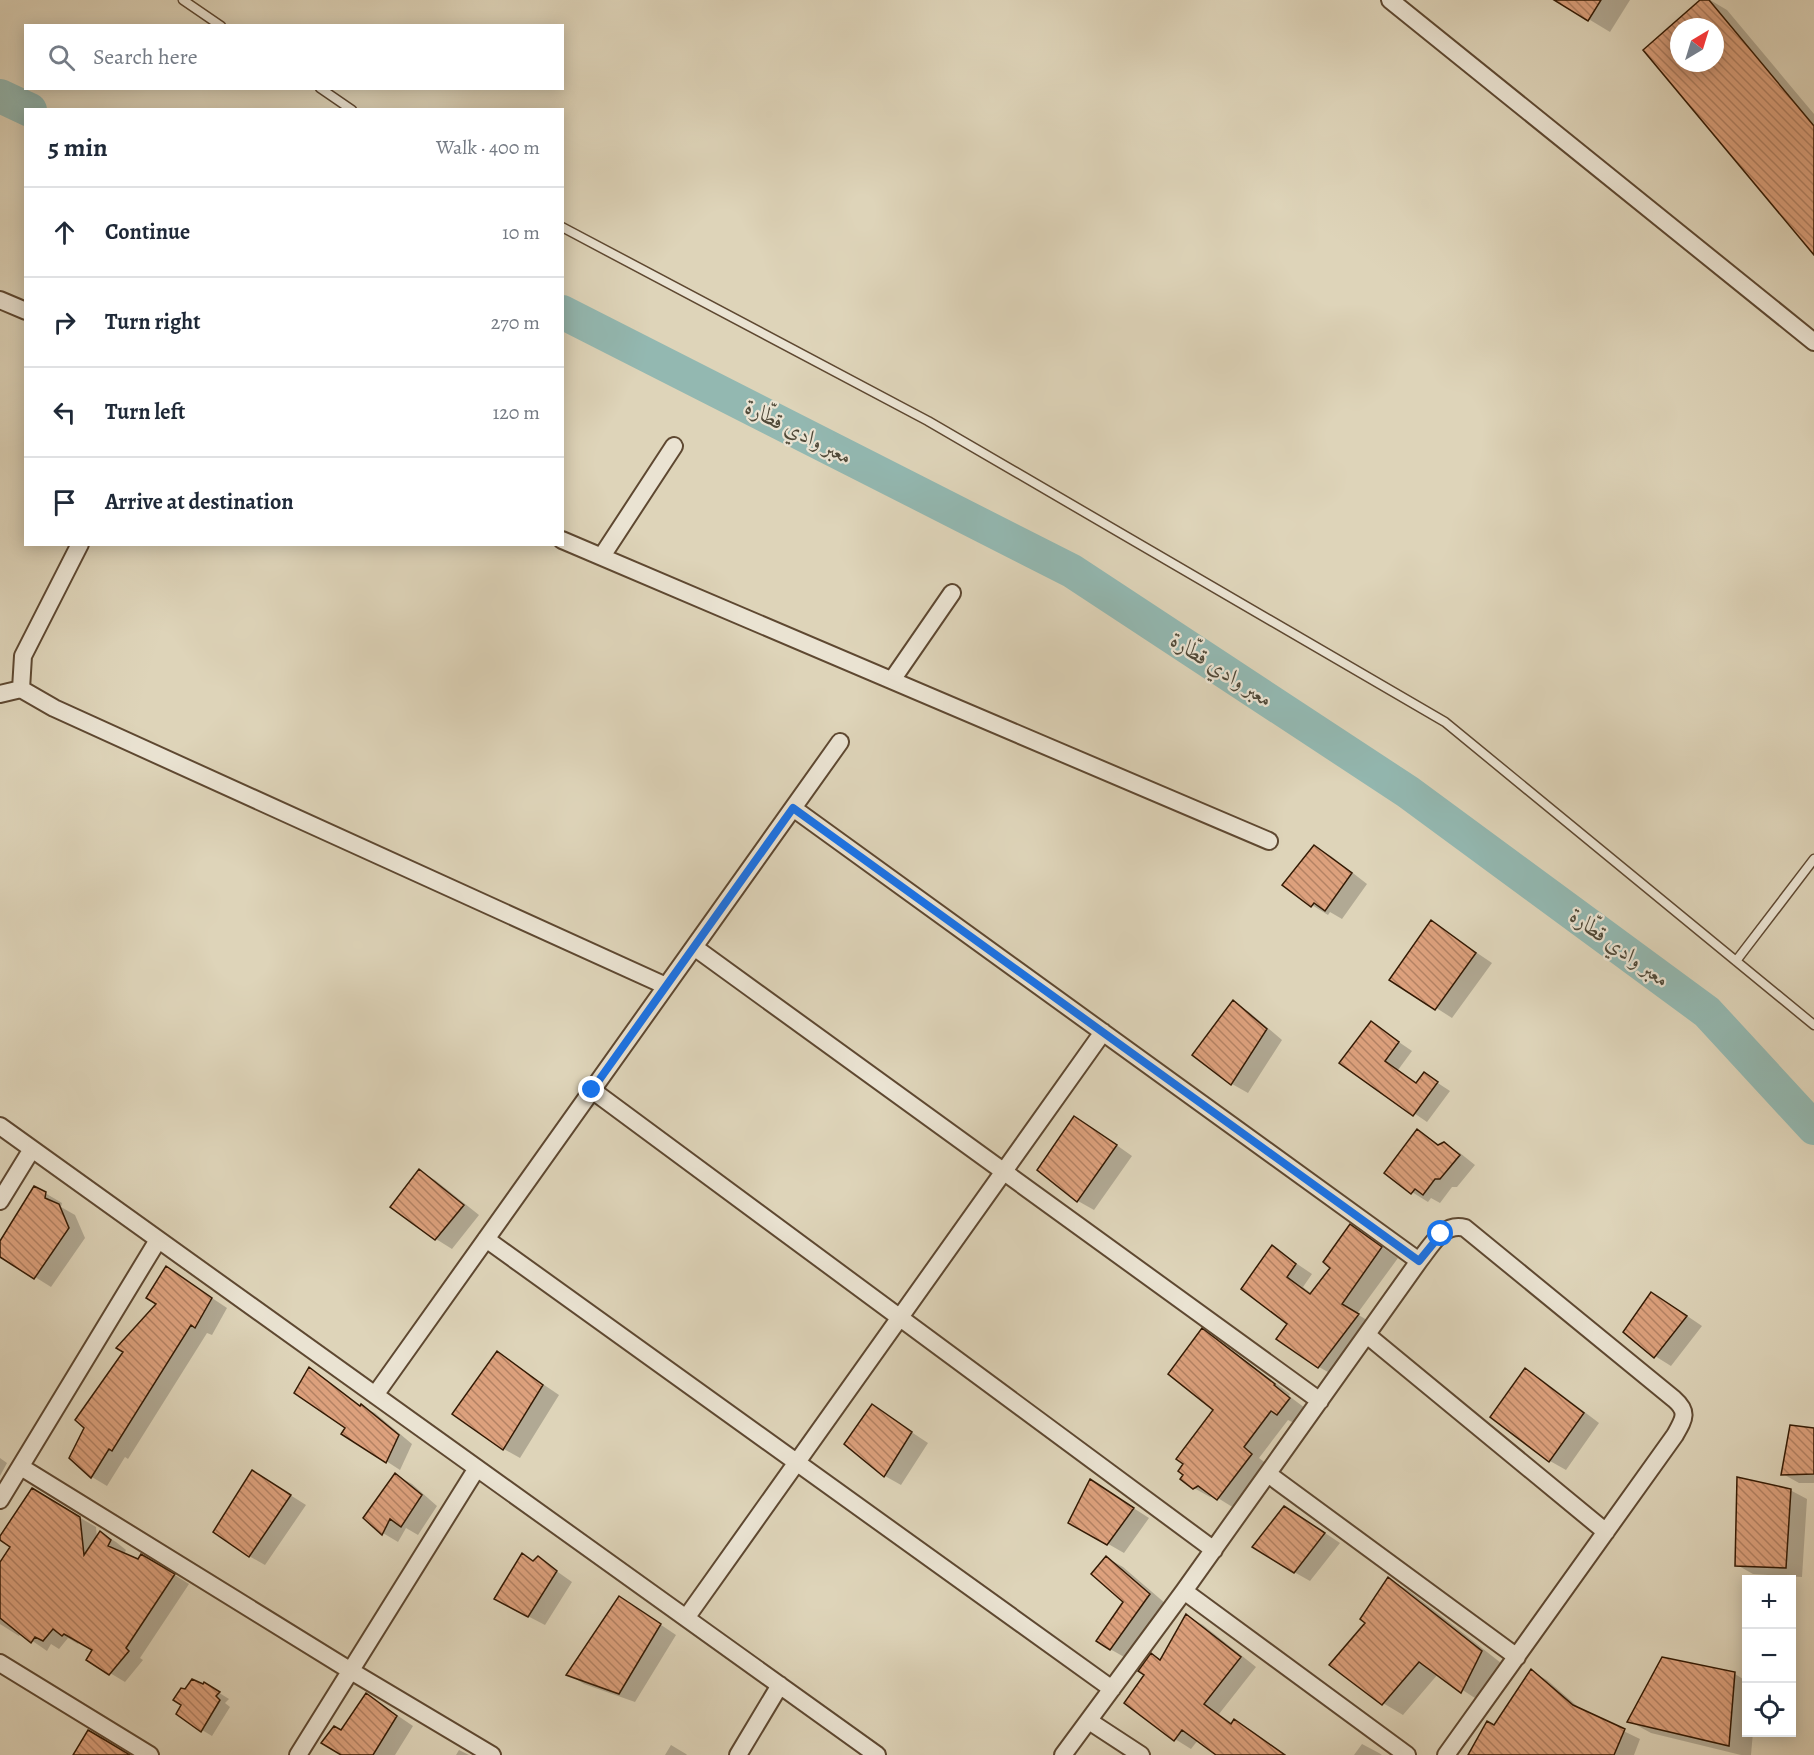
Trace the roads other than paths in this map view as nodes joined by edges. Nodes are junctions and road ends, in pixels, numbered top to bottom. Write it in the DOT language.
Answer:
graph roads {
  1 [pos="183,0"];
  2 [pos="1390,0"];
  3 [pos="218,24"];
  4 [pos="323,90"];
  5 [pos="349,108"];
  6 [pos="564,228"];
  7 [pos="12,305"];
  8 [pos="0,318"];
  9 [pos="1814,342"];
  10 [pos="674,447"];
  11 [pos="564,541"];
  12 [pos="79,546"];
  13 [pos="602,556"];
  14 [pos="952,593"];
  15 [pos="892,680"];
  16 [pos="21,689"];
  17 [pos="0,694"];
  18 [pos="840,742"];
  19 [pos="793,808"];
  20 [pos="1269,841"];
  21 [pos="1814,859"];
  22 [pos="694,947"];
  23 [pos="1736,961"];
  24 [pos="666,986"];
  25 [pos="1814,1025"];
  26 [pos="1103,1032"];
  27 [pos="592,1090"];
  28 [pos="0,1126"];
  29 [pos="32,1149"];
  30 [pos="1004,1171"];
  31 [pos="0,1201"];
  32 [pos="486,1239"];
  33 [pos="158,1240"];
  34 [pos="1419,1261"];
  35 [pos="899,1318"];
  36 [pos="1367,1335"];
  37 [pos="375,1395"];
  38 [pos="1320,1401"];
  39 [pos="796,1462"];
  40 [pos="21,1467"];
  41 [pos="477,1468"];
  42 [pos="1268,1474"];
  43 [pos="0,1500"];
  44 [pos="1606,1532"];
  45 [pos="1214,1550"];
  46 [pos="1184,1591"];
  47 [pos="686,1618"];
  48 [pos="1517,1657"];
  49 [pos="0,1663"];
  50 [pos="351,1671"];
  51 [pos="780,1685"];
  52 [pos="1112,1689"];
  53 [pos="1089,1721"];
  54 [pos="150,1755"];
  55 [pos="298,1755"];
  56 [pos="492,1755"];
  57 [pos="738,1755"];
  58 [pos="877,1755"];
  59 [pos="1063,1755"];
  60 [pos="1141,1755"];
  61 [pos="1407,1755"];
  62 [pos="1446,1755"];
  1 -- 3 [label="lane"];
  2 -- 9 [label="street"];
  4 -- 5 [label="lane"];
  6 -- 23 [label="lane"];
  7 -- 8 [label="street"];
  10 -- 13 [label="street"];
  11 -- 13 [label="street"];
  12 -- 16 [label="street"];
  13 -- 15 [label="street"];
  14 -- 15 [label="street"];
  15 -- 20 [label="street"];
  16 -- 17 [label="street"];
  16 -- 24 [label="street"];
  18 -- 19 [label="street"];
  19 -- 22 [label="street"];
  19 -- 26 [label="street"];
  21 -- 23 [label="lane"];
  22 -- 24 [label="street"];
  22 -- 30 [label="street"];
  23 -- 25 [label="lane"];
  24 -- 27 [label="street"];
  26 -- 30 [label="street"];
  26 -- 34 [label="street"];
  27 -- 32 [label="street"];
  27 -- 35 [label="street"];
  28 -- 29 [label="street"];
  29 -- 31 [label="street"];
  29 -- 33 [label="street"];
  30 -- 35 [label="street"];
  30 -- 38 [label="street"];
  32 -- 37 [label="street"];
  32 -- 39 [label="street"];
  33 -- 37 [label="street"];
  33 -- 40 [label="street"];
  34 -- 36 [label="street"];
  34 -- 44 [label="street"];
  35 -- 39 [label="street"];
  35 -- 45 [label="street"];
  36 -- 38 [label="street"];
  36 -- 44 [label="street"];
  37 -- 41 [label="street"];
  38 -- 42 [label="street"];
  39 -- 47 [label="street"];
  39 -- 52 [label="street"];
  40 -- 43 [label="street"];
  40 -- 50 [label="street"];
  41 -- 47 [label="street"];
  41 -- 50 [label="street"];
  42 -- 45 [label="street"];
  42 -- 48 [label="street"];
  44 -- 48 [label="street"];
  45 -- 46 [label="street"];
  46 -- 52 [label="street"];
  46 -- 61 [label="street"];
  47 -- 51 [label="street"];
  48 -- 62 [label="street"];
  49 -- 54 [label="street"];
  50 -- 55 [label="street"];
  50 -- 56 [label="street"];
  51 -- 57 [label="street"];
  51 -- 58 [label="street"];
  52 -- 53 [label="street"];
  53 -- 59 [label="street"];
  53 -- 60 [label="street"];
}
